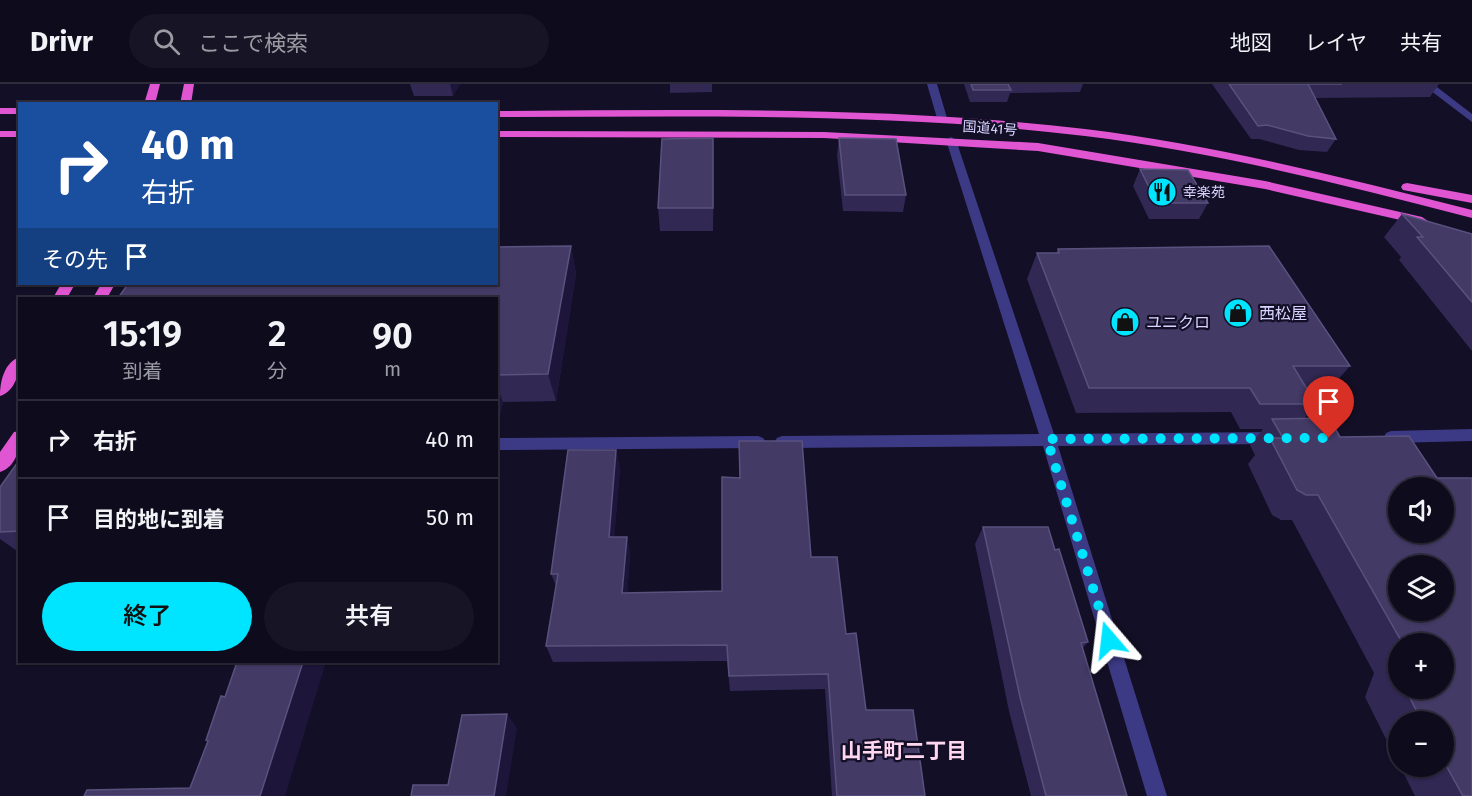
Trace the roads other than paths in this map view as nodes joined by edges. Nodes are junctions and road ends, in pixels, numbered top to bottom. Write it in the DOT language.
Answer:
graph roads {
  1 [pos="155,84"];
  2 [pos="189,84"];
  3 [pos="932,84"];
  4 [pos="1427,84"];
  5 [pos="150,102"];
  6 [pos="184,102"];
  7 [pos="0,111"];
  8 [pos="18,111"];
  9 [pos="498,114"];
  10 [pos="942,118"];
  11 [pos="1472,119"];
  12 [pos="0,134"];
  13 [pos="18,134"];
  14 [pos="498,134"];
  15 [pos="951,140"];
  16 [pos="1308,174"];
  17 [pos="1472,199"];
  18 [pos="1472,214"];
  19 [pos="1438,225"];
  20 [pos="18,365"];
  21 [pos="0,390"];
  22 [pos="1472,435"];
  23 [pos="1375,437"];
  24 [pos="1291,438"];
  25 [pos="1047,439"];
  26 [pos="18,440"];
  27 [pos="498,444"];
  28 [pos="0,465"];
  29 [pos="1157,796"];
  1 -- 5 [label="highway"];
  2 -- 6 [label="highway"];
  3 -- 10 [label="street"];
  4 -- 11 [label="street"];
  7 -- 8 [label="highway"];
  9 -- 10 [label="highway, 国道41号"];
  10 -- 16 [label="highway, 国道41号"];
  12 -- 13 [label="highway"];
  14 -- 15 [label="highway, 国道41号"];
  15 -- 19 [label="highway, 国道41号"];
  15 -- 25 [label="street"];
  16 -- 17 [label="highway"];
  16 -- 18 [label="highway, 国道41号"];
  20 -- 21 [label="highway"];
  22 -- 23 [label="street"];
  24 -- 25 [label="street"];
  25 -- 27 [label="street"];
  25 -- 29 [label="street"];
  26 -- 28 [label="highway"];
}
